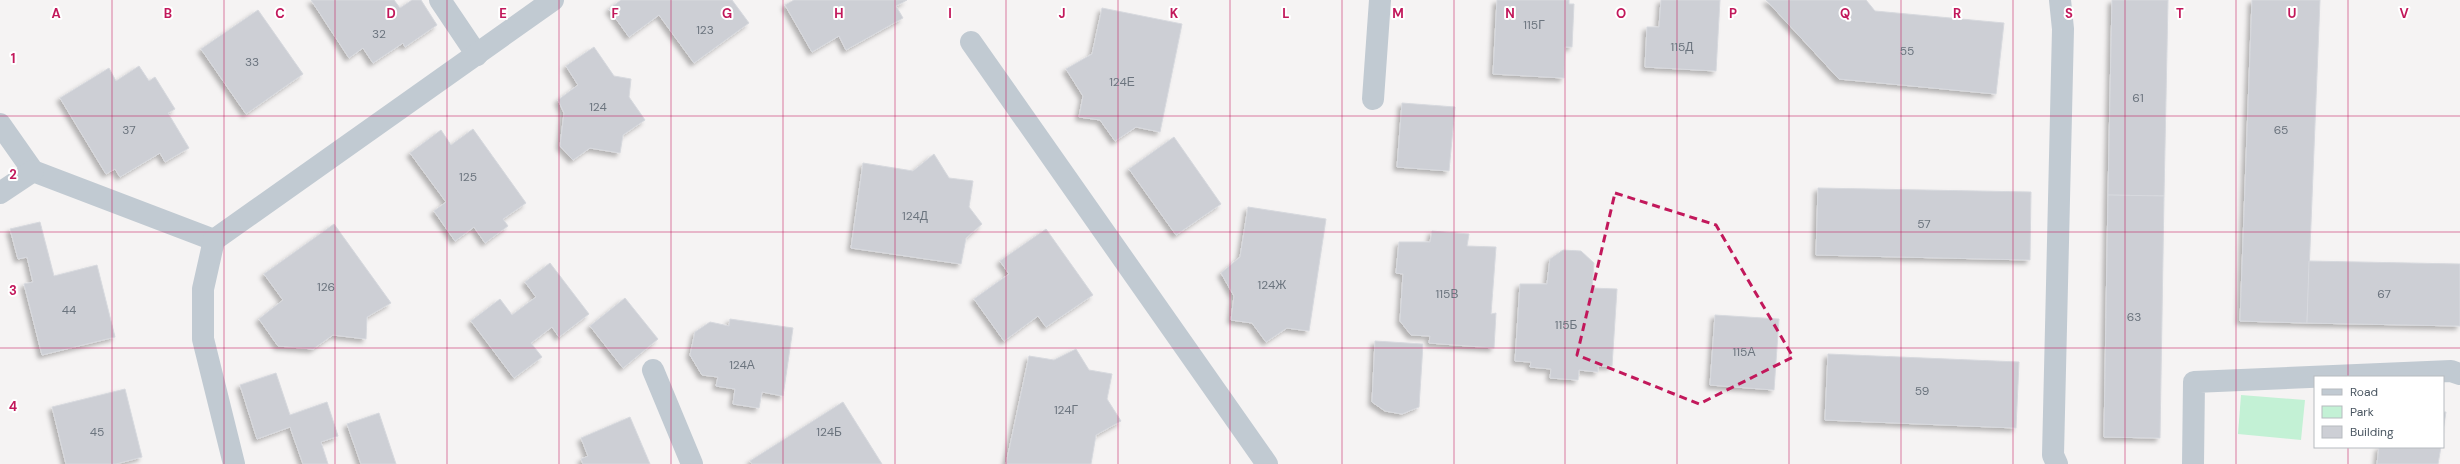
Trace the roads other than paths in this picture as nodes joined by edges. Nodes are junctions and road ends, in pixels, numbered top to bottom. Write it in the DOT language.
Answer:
graph roads {
  1 [pos="440,0"];
  2 [pos="553,0"];
  3 [pos="1380,0"];
  4 [pos="2060,0"];
  5 [pos="971,42"];
  6 [pos="477,55"];
  7 [pos="1373,99"];
  8 [pos="0,124"];
  9 [pos="33,171"];
  10 [pos="0,193"];
  11 [pos="214,240"];
  12 [pos="653,370"];
  13 [pos="2460,374"];
  14 [pos="2335,376"];
  15 [pos="2314,377"];
  16 [pos="234,464"];
  17 [pos="692,464"];
  18 [pos="1267,464"];
  19 [pos="2057,464"];
  20 [pos="2193,464"];
  1 -- 6 [label="street"];
  2 -- 6 [label="street"];
  3 -- 7 [label="street"];
  4 -- 19 [label="street"];
  5 -- 18 [label="street"];
  6 -- 11 [label="street"];
  8 -- 9 [label="street"];
  9 -- 10 [label="street"];
  9 -- 11 [label="street"];
  11 -- 16 [label="street"];
  12 -- 17 [label="street"];
  13 -- 14 [label="street"];
  15 -- 20 [label="street"];
}
